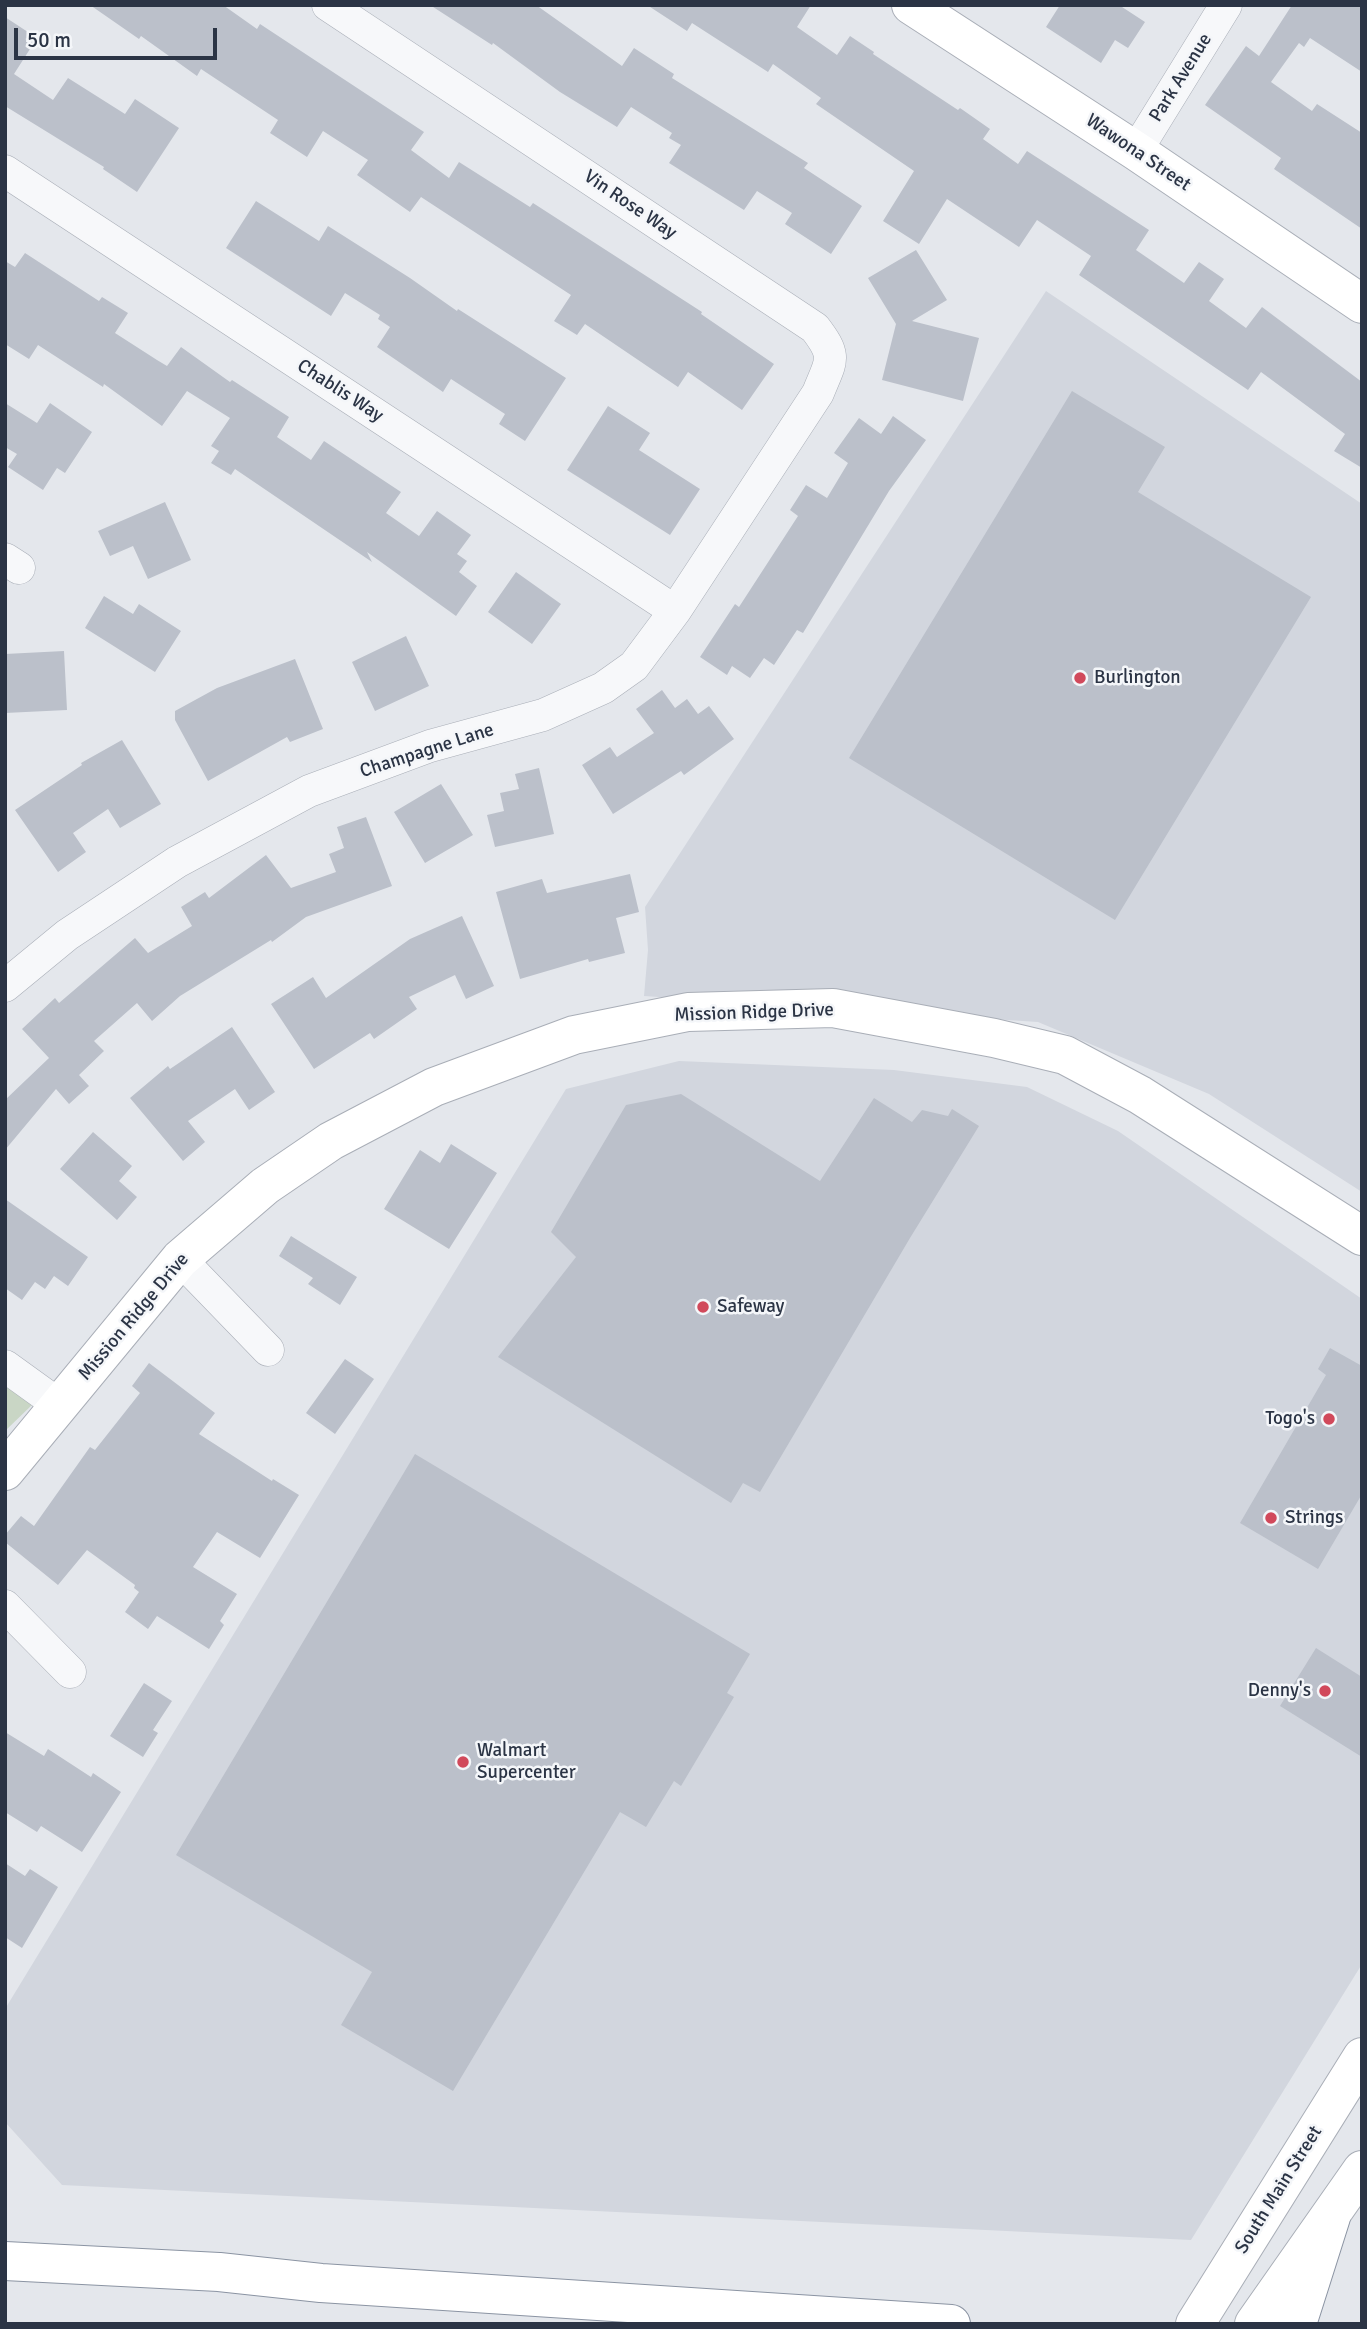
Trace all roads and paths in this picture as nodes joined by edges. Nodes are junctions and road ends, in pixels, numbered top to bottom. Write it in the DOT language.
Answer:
graph roads {
  1 [pos="328,5"];
  2 [pos="911,5"];
  3 [pos="1226,5"];
  4 [pos="1136,150"];
  5 [pos="5,171"];
  6 [pos="1362,304"];
  7 [pos="781,450"];
  8 [pos="675,611"];
  9 [pos="5,986"];
  10 [pos="1362,1236"];
  11 [pos="180,1259"];
  12 [pos="268,1350"];
  13 [pos="5,1366"];
  14 [pos="59,1405"];
  15 [pos="5,1471"];
  16 [pos="5,1606"];
  17 [pos="70,1672"];
  18 [pos="1358,2072"];
  19 [pos="1362,2170"];
  20 [pos="1331,2217"];
  21 [pos="5,2261"];
  22 [pos="951,2324"];
  23 [pos="1195,2324"];
  24 [pos="1254,2324"];
  25 [pos="1297,2324"];
  1 -- 7 [label="street, Vin Rose Way"];
  2 -- 4 [label="main road, Wawona Street"];
  3 -- 4 [label="street, Park Avenue"];
  4 -- 6 [label="main road, Wawona Street"];
  5 -- 8 [label="street, Chablis Way"];
  7 -- 8 [label="street, Champagne Lane"];
  8 -- 9 [label="street, Champagne Lane"];
  10 -- 11 [label="main road, Mission Ridge Drive"];
  11 -- 12 [label="street"];
  11 -- 14 [label="main road, Mission Ridge Drive"];
  13 -- 14 [label="street"];
  14 -- 15 [label="main road, Mission Ridge Drive"];
  16 -- 17 [label="street"];
  18 -- 23 [label="main road, South Main Street"];
  19 -- 20 [label="main road"];
  20 -- 24 [label="main road"];
  20 -- 25 [label="main road"];
  21 -- 22 [label="main road"];
}
